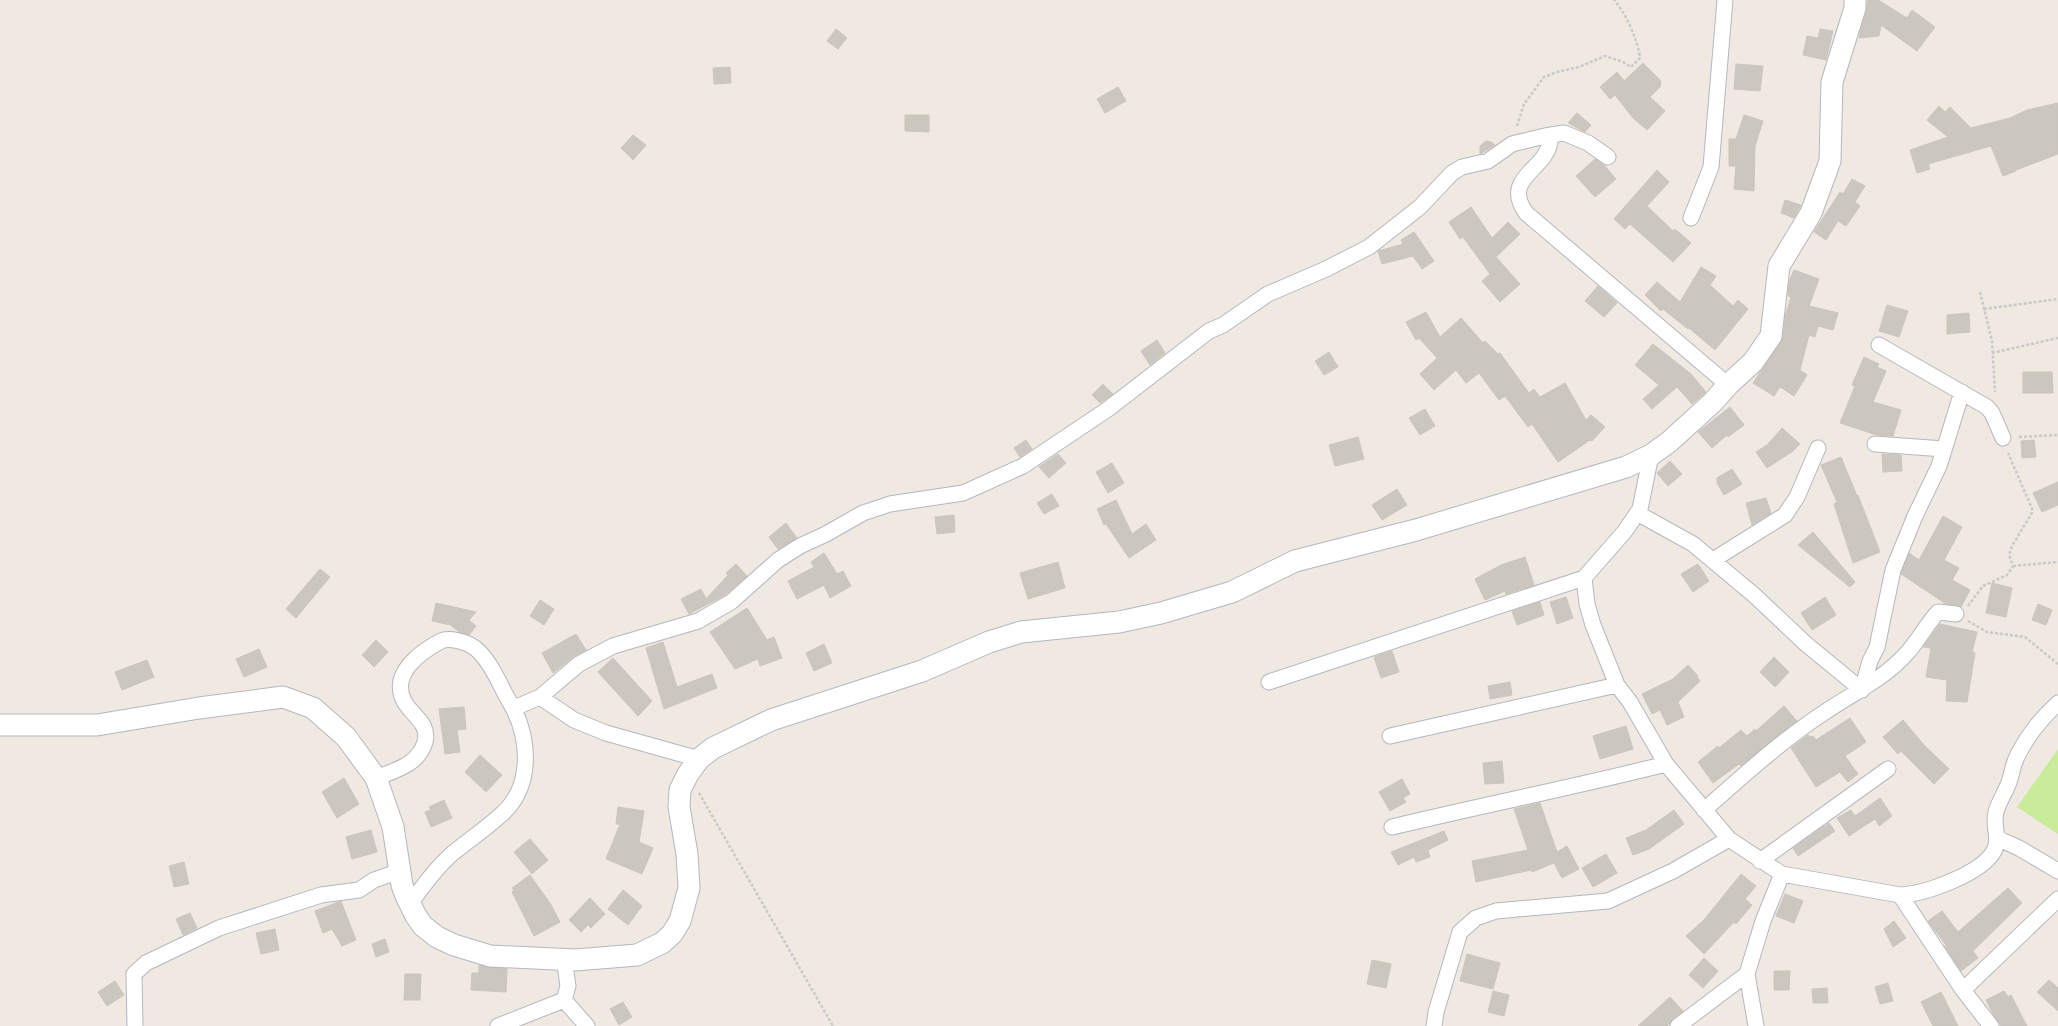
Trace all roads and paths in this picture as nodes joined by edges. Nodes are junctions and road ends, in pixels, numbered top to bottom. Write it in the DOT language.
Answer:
graph roads {
  1 [pos="1614,0"];
  2 [pos="1725,0"];
  3 [pos="1855,0"];
  4 [pos="1545,136"];
  5 [pos="1512,144"];
  6 [pos="1608,157"];
  7 [pos="1691,218"];
  8 [pos="1980,292"];
  9 [pos="2058,299"];
  10 [pos="1984,309"];
  11 [pos="2058,338"];
  12 [pos="1879,345"];
  13 [pos="1992,352"];
  14 [pos="1728,385"];
  15 [pos="1962,392"];
  16 [pos="1992,413"];
  17 [pos="2058,435"];
  18 [pos="2003,438"];
  19 [pos="1876,444"];
  20 [pos="1818,448"];
  21 [pos="1944,449"];
  22 [pos="1651,455"];
  23 [pos="1637,513"];
  24 [pos="1713,560"];
  25 [pos="2058,562"];
  26 [pos="2013,566"];
  27 [pos="1584,578"];
  28 [pos="1956,614"];
  29 [pos="2058,664"];
  30 [pos="1269,682"];
  31 [pos="1617,685"];
  32 [pos="1862,690"];
  33 [pos="540,697"];
  34 [pos="2058,703"];
  35 [pos="514,708"];
  36 [pos="0,725"];
  37 [pos="1390,736"];
  38 [pos="1666,764"];
  39 [pos="694,766"];
  40 [pos="1888,769"];
  41 [pos="376,778"];
  42 [pos="1704,810"];
  43 [pos="1392,827"];
  44 [pos="1997,838"];
  45 [pos="1729,839"];
  46 [pos="1760,861"];
  47 [pos="400,871"];
  48 [pos="2058,871"];
  49 [pos="1782,874"];
  50 [pos="1900,895"];
  51 [pos="2058,899"];
  52 [pos="410,904"];
  53 [pos="564,959"];
  54 [pos="1747,974"];
  55 [pos="1963,990"];
  56 [pos="564,1000"];
  57 [pos="135,1026"];
  58 [pos="498,1026"];
  59 [pos="587,1026"];
  60 [pos="833,1026"];
  61 [pos="1434,1026"];
  62 [pos="1678,1026"];
  63 [pos="1756,1026"];
  64 [pos="1991,1026"];
  1 -- 5 [label="path"];
  2 -- 7 [label="street"];
  3 -- 14 [label="street"];
  4 -- 5 [label="street"];
  4 -- 6 [label="street"];
  4 -- 14 [label="street"];
  5 -- 33 [label="street"];
  8 -- 10 [label="path"];
  9 -- 10 [label="path"];
  10 -- 13 [label="path"];
  11 -- 13 [label="path"];
  12 -- 15 [label="street"];
  13 -- 16 [label="path"];
  14 -- 22 [label="street"];
  15 -- 16 [label="street"];
  15 -- 21 [label="street"];
  16 -- 18 [label="street"];
  17 -- 18 [label="path"];
  18 -- 26 [label="path"];
  19 -- 21 [label="street"];
  20 -- 24 [label="street"];
  21 -- 32 [label="street"];
  22 -- 23 [label="street"];
  22 -- 39 [label="street"];
  23 -- 24 [label="street"];
  23 -- 27 [label="street"];
  24 -- 32 [label="street"];
  25 -- 26 [label="path"];
  26 -- 28 [label="path"];
  27 -- 30 [label="street"];
  27 -- 31 [label="street"];
  28 -- 29 [label="path"];
  28 -- 32 [label="street"];
  31 -- 37 [label="street"];
  31 -- 38 [label="street"];
  32 -- 42 [label="street"];
  33 -- 35 [label="street"];
  33 -- 39 [label="street"];
  34 -- 44 [label="street"];
  35 -- 41 [label="street"];
  35 -- 52 [label="street"];
  36 -- 41 [label="street"];
  38 -- 42 [label="street"];
  38 -- 43 [label="street"];
  39 -- 53 [label="street"];
  39 -- 60 [label="path"];
  40 -- 46 [label="street"];
  41 -- 47 [label="street"];
  42 -- 45 [label="street"];
  44 -- 48 [label="street"];
  44 -- 50 [label="street"];
  45 -- 46 [label="street"];
  45 -- 61 [label="street"];
  46 -- 49 [label="street"];
  47 -- 52 [label="street"];
  47 -- 57 [label="street"];
  49 -- 50 [label="street"];
  49 -- 54 [label="street"];
  50 -- 55 [label="street"];
  51 -- 55 [label="street"];
  52 -- 53 [label="street"];
  53 -- 56 [label="street"];
  54 -- 62 [label="street"];
  54 -- 63 [label="street"];
  55 -- 64 [label="street"];
  56 -- 58 [label="street"];
  56 -- 59 [label="street"];
}
